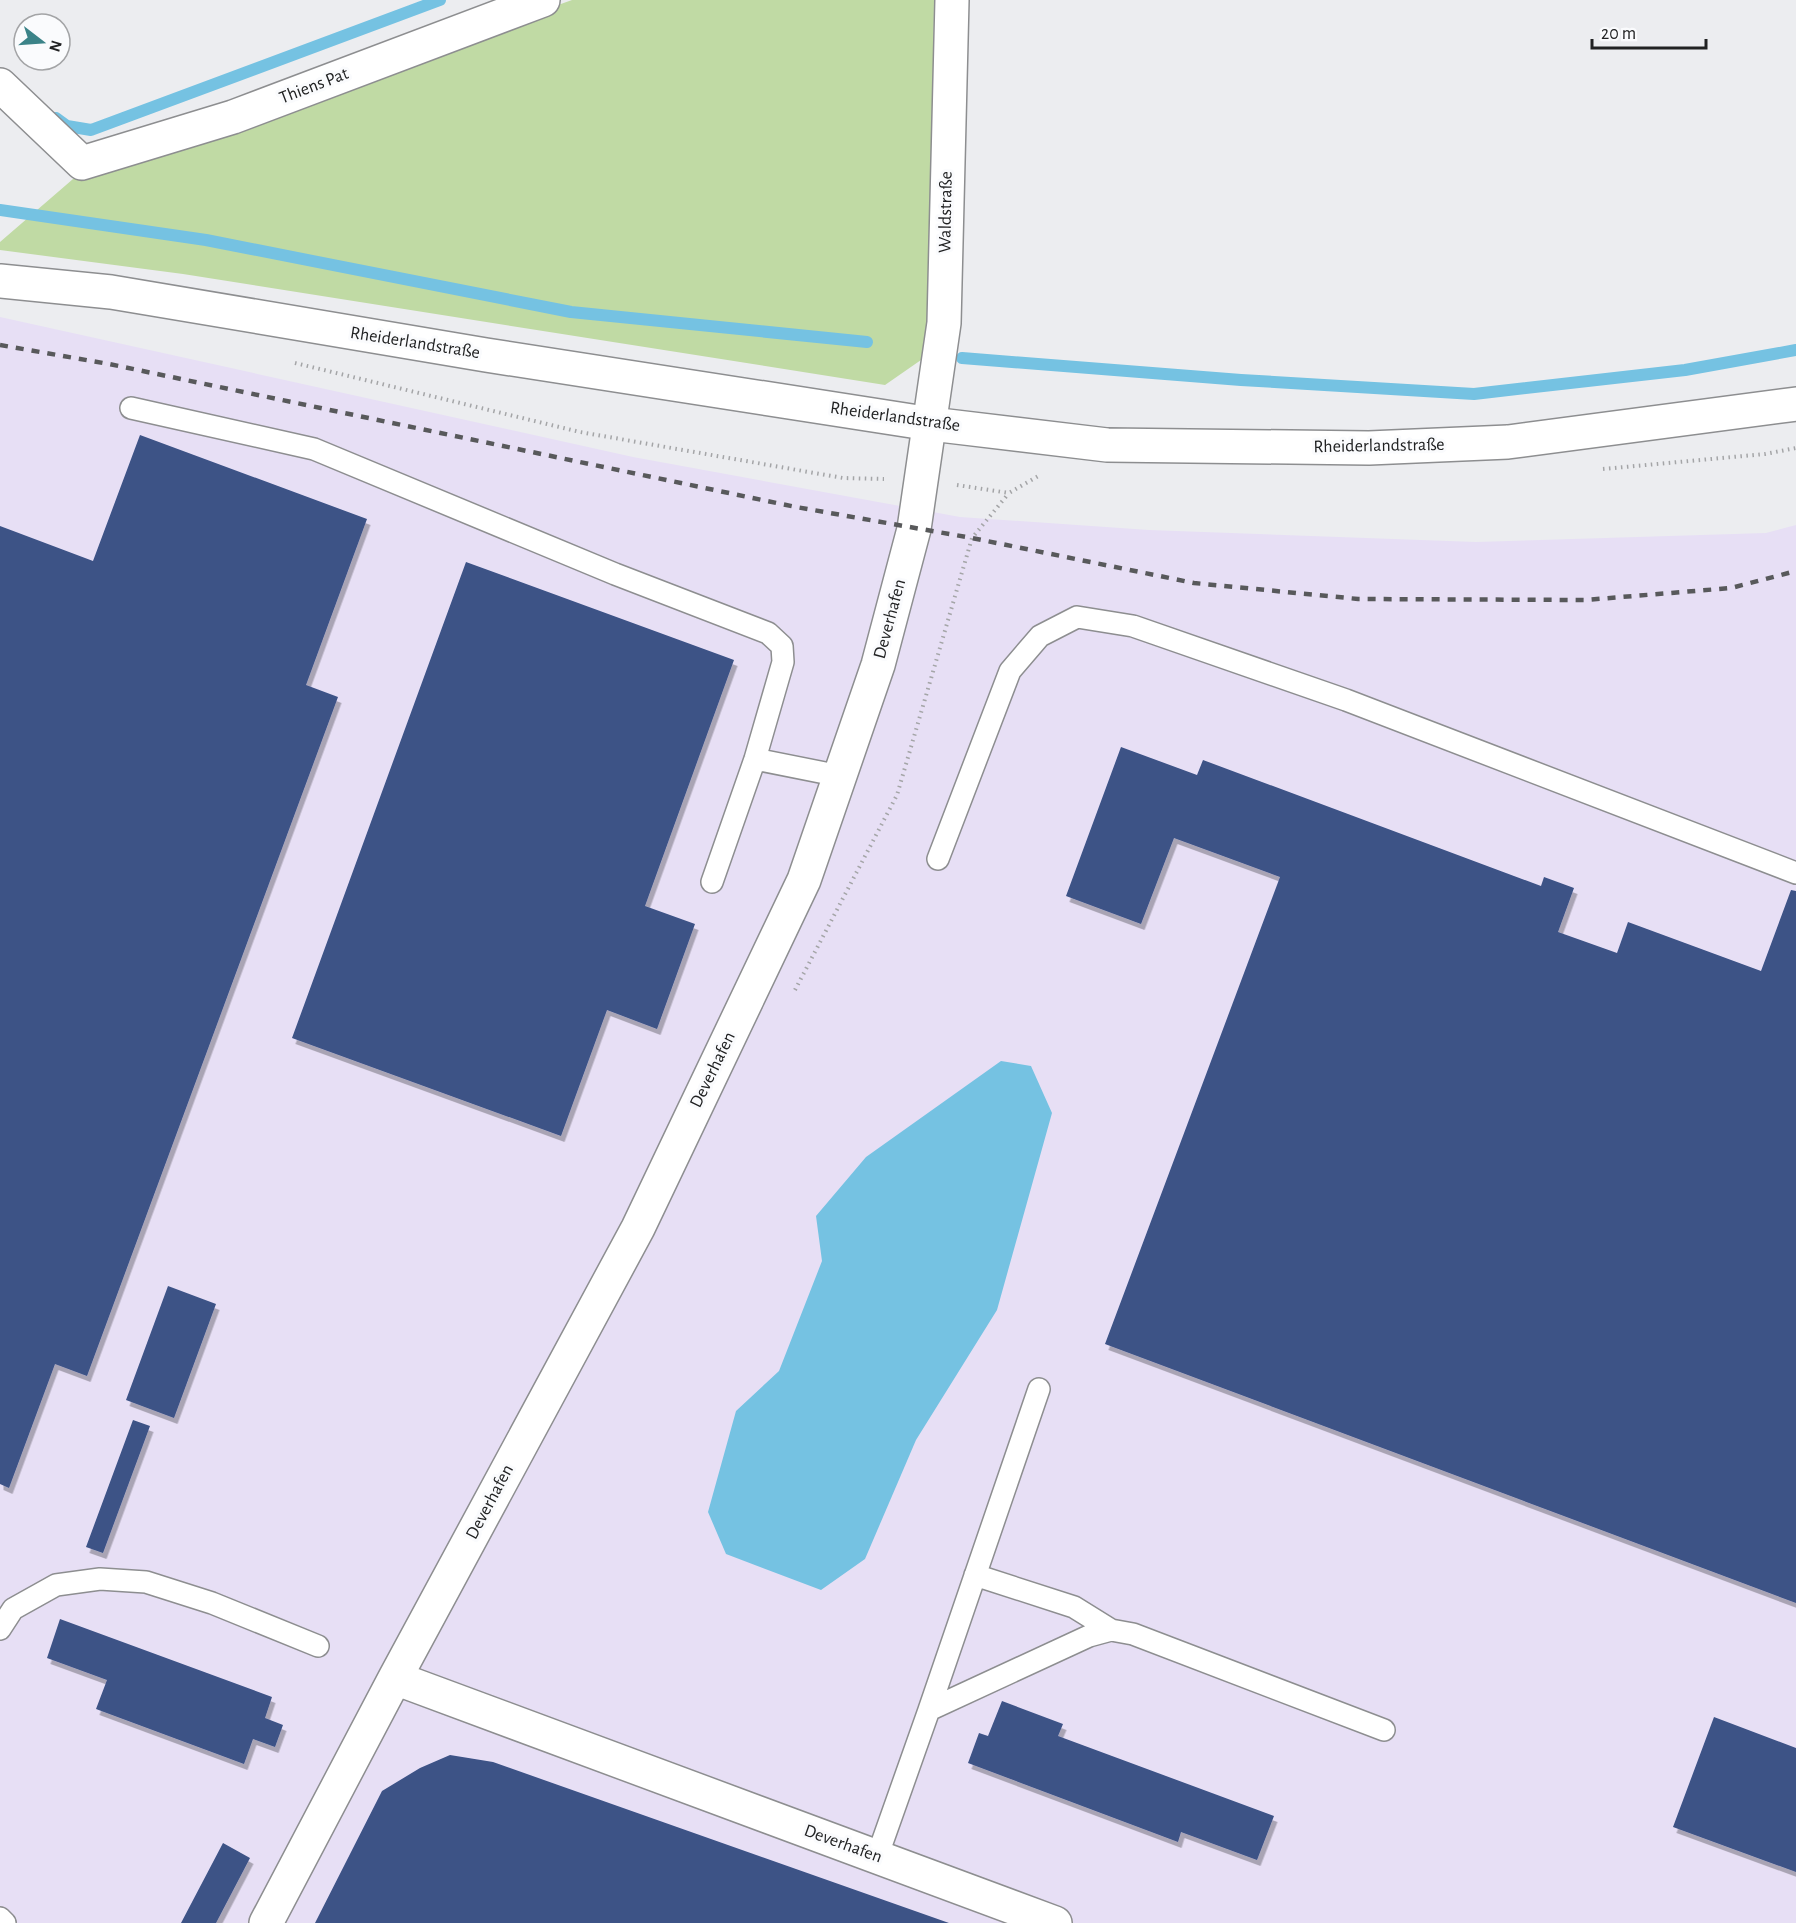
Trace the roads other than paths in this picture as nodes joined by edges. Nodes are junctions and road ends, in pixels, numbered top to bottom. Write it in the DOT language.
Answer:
graph roads {
  1 [pos="543,0"];
  2 [pos="952,0"];
  3 [pos="0,85"];
  4 [pos="0,281"];
  5 [pos="1796,404"];
  6 [pos="131,408"];
  7 [pos="931,423"];
  8 [pos="755,759"];
  9 [pos="840,776"];
  10 [pos="938,859"];
  11 [pos="1796,873"];
  12 [pos="712,882"];
  13 [pos="1040,1389"];
  14 [pos="975,1575"];
  15 [pos="0,1629"];
  16 [pos="1111,1630"];
  17 [pos="318,1646"];
  18 [pos="395,1678"];
  19 [pos="929,1710"];
  20 [pos="1384,1730"];
  21 [pos="877,1857"];
  22 [pos="0,1918"];
  23 [pos="5,1923"];
  24 [pos="266,1923"];
  25 [pos="1055,1923"];
  1 -- 3 [label="street, Thiens Pat"];
  2 -- 7 [label="street, Waldstraße"];
  4 -- 7 [label="street, Rheiderlandstraße"];
  5 -- 7 [label="street, Rheiderlandstraße"];
  6 -- 8 [label="lane"];
  7 -- 9 [label="street, Deverhafen"];
  8 -- 9 [label="lane"];
  8 -- 12 [label="lane"];
  9 -- 18 [label="street, Deverhafen"];
  10 -- 11 [label="lane"];
  13 -- 14 [label="lane"];
  14 -- 16 [label="lane"];
  14 -- 19 [label="lane"];
  15 -- 17 [label="lane"];
  16 -- 19 [label="lane"];
  16 -- 20 [label="lane"];
  18 -- 21 [label="street, Deverhafen"];
  18 -- 24 [label="street, Deverhafen"];
  19 -- 21 [label="lane"];
  21 -- 25 [label="street, Deverhafen"];
  22 -- 23 [label="lane"];
}
